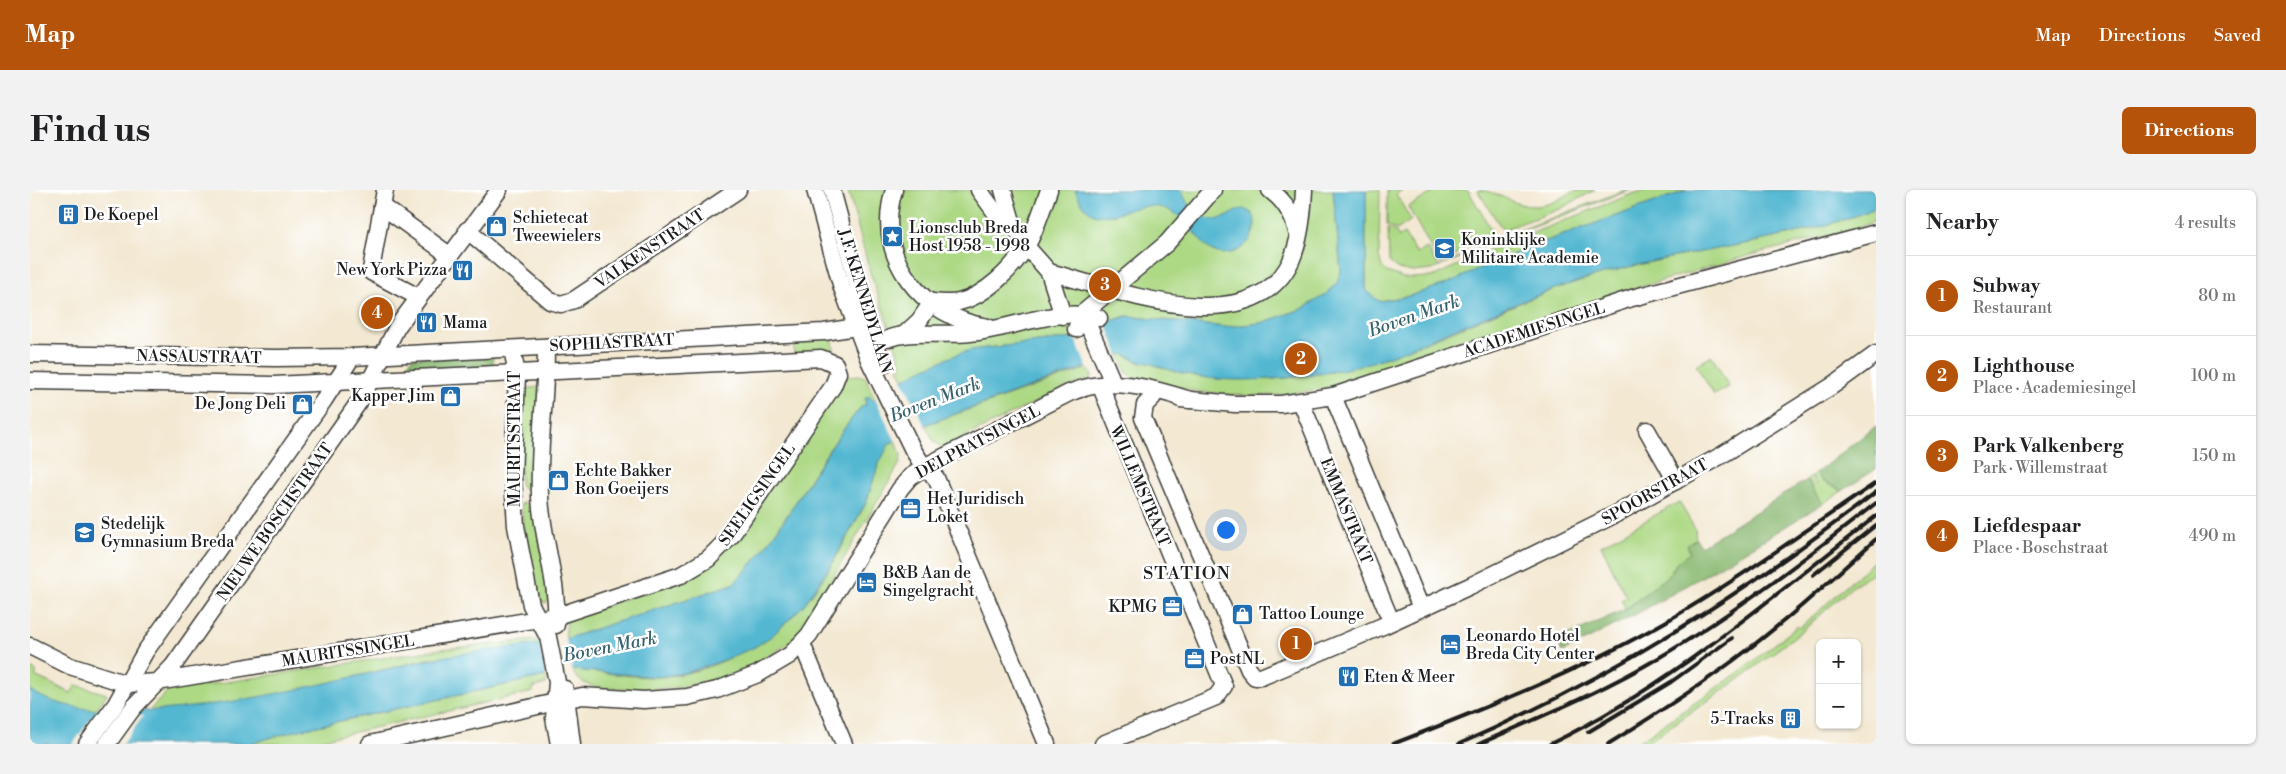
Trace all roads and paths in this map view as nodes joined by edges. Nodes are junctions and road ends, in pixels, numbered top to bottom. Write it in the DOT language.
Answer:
graph roads {
  1 [pos="385,190"];
  2 [pos="499,190"];
  3 [pos="738,190"];
  4 [pos="815,190"];
  5 [pos="832,190"];
  6 [pos="894,190"];
  7 [pos="979,190"];
  8 [pos="1003,190"];
  9 [pos="1049,190"];
  10 [pos="1270,190"];
  11 [pos="1304,190"];
  12 [pos="1210,196"];
  13 [pos="382,206"];
  14 [pos="1013,225"];
  15 [pos="467,230"];
  16 [pos="1876,233"];
  17 [pos="1298,234"];
  18 [pos="1026,246"];
  19 [pos="449,255"];
  20 [pos="1049,272"];
  21 [pos="1110,288"];
  22 [pos="418,297"];
  23 [pos="932,302"];
  24 [pos="1063,316"];
  25 [pos="1086,321"];
  26 [pos="856,327"];
  27 [pos="999,329"];
  28 [pos="906,332"];
  29 [pos="890,338"];
  30 [pos="546,347"];
  31 [pos="512,349"];
  32 [pos="30,354"];
  33 [pos="1876,354"];
  34 [pos="368,356"];
  35 [pos="837,368"];
  36 [pos="546,373"];
  37 [pos="517,374"];
  38 [pos="30,382"];
  39 [pos="353,382"];
  40 [pos="372,382"];
  41 [pos="335,383"];
  42 [pos="886,383"];
  43 [pos="1110,383"];
  44 [pos="1333,396"];
  45 [pos="1153,397"];
  46 [pos="1190,400"];
  47 [pos="1301,402"];
  48 [pos="1647,430"];
  49 [pos="924,467"];
  50 [pos="1676,481"];
  51 [pos="540,496"];
  52 [pos="514,498"];
  53 [pos="1421,608"];
  54 [pos="557,616"];
  55 [pos="538,619"];
  56 [pos="1391,621"];
  57 [pos="552,637"];
  58 [pos="802,644"];
  59 [pos="30,646"];
  60 [pos="1256,677"];
  61 [pos="157,682"];
  62 [pos="127,684"];
  63 [pos="561,701"];
  64 [pos="87,744"];
  65 [pos="107,744"];
  66 [pos="370,744"];
  67 [pos="559,744"];
  68 [pos="572,744"];
  69 [pos="844,744"];
  70 [pos="1047,744"];
  71 [pos="1103,744"];
  1 -- 13 [label="street"];
  2 -- 15 [label="street"];
  3 -- 15 [label="street, VALKENSTRAAT"];
  4 -- 26 [label="street, J.F. KENNEDYLAAN"];
  5 -- 42 [label="street, J.F. KENNEDYLAAN"];
  6 -- 23 [label="street"];
  7 -- 14 [label="street"];
  8 -- 14 [label="street"];
  9 -- 18 [label="street"];
  10 -- 17 [label="street"];
  11 -- 17 [label="street"];
  12 -- 21 [label="street"];
  13 -- 19 [label="street"];
  13 -- 22 [label="street"];
  14 -- 18 [label="street"];
  15 -- 19 [label="street"];
  16 -- 44 [label="street, ACADEMIESINGEL"];
  17 -- 21 [label="street"];
  18 -- 20 [label="street"];
  18 -- 23 [label="street"];
  19 -- 22 [label="street"];
  20 -- 21 [label="street"];
  20 -- 24 [label="street"];
  21 -- 25 [label="street"];
  22 -- 34 [label="street"];
  23 -- 27 [label="street"];
  23 -- 28 [label="street"];
  24 -- 25 [label="street"];
  24 -- 27 [label="street"];
  25 -- 43 [label="street, WILLEMSTRAAT"];
  26 -- 30 [label="street, SOPHIASTRAAT"];
  26 -- 42 [label="street, J.F. KENNEDYLAAN"];
  27 -- 28 [label="street"];
  28 -- 29 [label="street"];
  30 -- 31 [label="street, SOPHIASTRAAT"];
  30 -- 36 [label="street, MAURITSSTRAAT"];
  31 -- 34 [label="street, SOPHIASTRAAT"];
  31 -- 37 [label="street, MAURITSSTRAAT"];
  32 -- 34 [label="street, NASSAUSTRAAT"];
  33 -- 50 [label="street, SPOORSTRAAT"];
  34 -- 40 [label="street, NIEUWE BOSCHSTRAAT"];
  34 -- 41 [label="street, NIEUWE BOSCHSTRAAT"];
  35 -- 36 [label="street, SOPHIASTRAAT"];
  35 -- 54 [label="street, SEELIGSINGEL"];
  36 -- 37 [label="street, SOPHIASTRAAT"];
  36 -- 51 [label="street, MAURITSSTRAAT"];
  37 -- 40 [label="street, SOPHIASTRAAT"];
  37 -- 52 [label="street, MAURITSSTRAAT"];
  38 -- 41 [label="street, NASSAUSTRAAT"];
  39 -- 40 [label="street, SOPHIASTRAAT"];
  39 -- 41 [label="street, NASSAUSTRAAT"];
  40 -- 61 [label="street, NIEUWE BOSCHSTRAAT"];
  41 -- 62 [label="street, NIEUWE BOSCHSTRAAT"];
  42 -- 49 [label="street, J.F. KENNEDYLAAN"];
  43 -- 45 [label="street, ACADEMIESINGEL"];
  43 -- 46 [label="street, ACADEMIESINGEL"];
  43 -- 49 [label="street, DELPRATSINGEL"];
  43 -- 71 [label="street, WILLEMSTRAAT"];
  44 -- 47 [label="street, ACADEMIESINGEL"];
  44 -- 53 [label="street, EMMASTRAAT"];
  45 -- 46 [label="street, ACADEMIESINGEL"];
  45 -- 60 [label="street, WILLEMSTRAAT"];
  46 -- 47 [label="street, ACADEMIESINGEL"];
  47 -- 56 [label="street, EMMASTRAAT"];
  48 -- 50 [label="street"];
  49 -- 58 [label="street, DELPRATSINGEL"];
  49 -- 70 [label="street"];
  50 -- 53 [label="street, SPOORSTRAAT"];
  51 -- 52 [label="street"];
  51 -- 54 [label="street, MAURITSSTRAAT"];
  52 -- 55 [label="street, MAURITSSTRAAT"];
  53 -- 56 [label="street, SPOORSTRAAT"];
  54 -- 55 [label="street, SEELIGSINGEL"];
  54 -- 57 [label="street, MAURITSSTRAAT"];
  55 -- 57 [label="street, MAURITSSTRAAT"];
  55 -- 61 [label="street, MAURITSSINGEL"];
  56 -- 60 [label="street, SPOORSTRAAT"];
  57 -- 63 [label="street, MAURITSSTRAAT"];
  58 -- 63 [label="street, DELPRATSINGEL"];
  58 -- 69 [label="street"];
  59 -- 62 [label="street"];
  61 -- 62 [label="street"];
  61 -- 65 [label="street, NIEUWE BOSCHSTRAAT"];
  62 -- 64 [label="street, NIEUWE BOSCHSTRAAT"];
  63 -- 66 [label="street, DELPRATSINGEL"];
  63 -- 67 [label="street"];
  63 -- 68 [label="street"];
}
